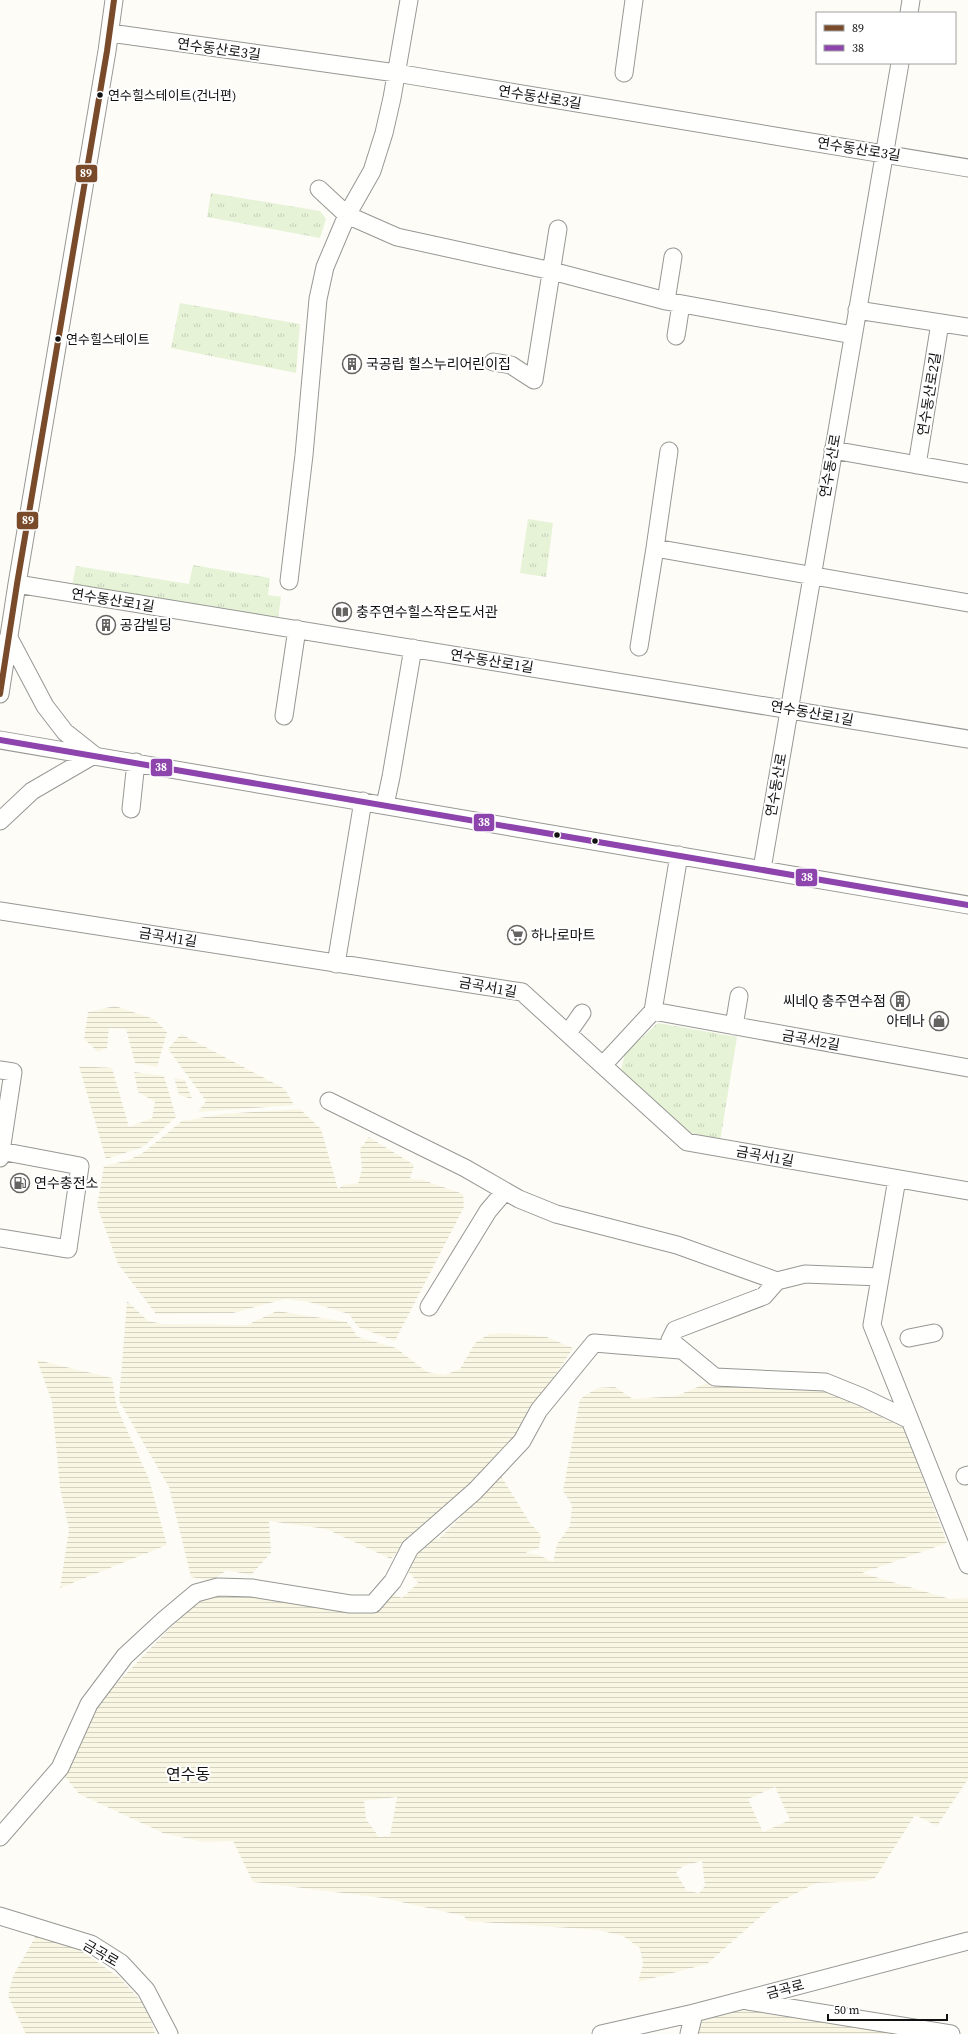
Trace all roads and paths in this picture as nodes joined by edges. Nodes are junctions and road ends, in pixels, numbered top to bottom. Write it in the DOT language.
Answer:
graph roads {
  1 [pos="114,0"];
  2 [pos="409,0"];
  3 [pos="634,0"];
  4 [pos="911,0"];
  5 [pos="909,12"];
  6 [pos="110,33"];
  7 [pos="900,64"];
  8 [pos="624,73"];
  9 [pos="396,74"];
  10 [pos="884,154"];
  11 [pos="968,168"];
  12 [pos="319,188"];
  13 [pos="347,215"];
  14 [pos="558,228"];
  15 [pos="673,257"];
  16 [pos="552,271"];
  17 [pos="673,303"];
  18 [pos="857,310"];
  19 [pos="940,322"];
  20 [pos="968,327"];
  21 [pos="853,335"];
  22 [pos="676,336"];
  23 [pos="493,362"];
  24 [pos="833,450"];
  25 [pos="669,451"];
  26 [pos="917,465"];
  27 [pos="968,474"];
  28 [pos="655,548"];
  29 [pos="812,574"];
  30 [pos="289,582"];
  31 [pos="17,584"];
  32 [pos="968,602"];
  33 [pos="297,630"];
  34 [pos="4,642"];
  35 [pos="639,647"];
  36 [pos="413,648"];
  37 [pos="0,694"];
  38 [pos="789,709"];
  39 [pos="284,716"];
  40 [pos="968,739"];
  41 [pos="0,740"];
  42 [pos="94,755"];
  43 [pos="136,762"];
  44 [pos="363,801"];
  45 [pos="385,805"];
  46 [pos="131,809"];
  47 [pos="0,820"];
  48 [pos="679,855"];
  49 [pos="762,869"];
  50 [pos="968,904"];
  51 [pos="0,911"];
  52 [pos="336,964"];
  53 [pos="739,996"];
  54 [pos="653,1011"];
  55 [pos="582,1014"];
  56 [pos="734,1026"];
  57 [pos="568,1033"];
  58 [pos="603,1065"];
  59 [pos="968,1068"];
  60 [pos="0,1070"];
  61 [pos="329,1101"];
  62 [pos="1,1154"];
  63 [pos="897,1179"];
  64 [pos="505,1191"];
  65 [pos="968,1191"];
  66 [pos="0,1238"];
  67 [pos="880,1277"];
  68 [pos="777,1281"];
  69 [pos="429,1307"];
  70 [pos="934,1333"];
  71 [pos="909,1338"];
  72 [pos="680,1350"];
  73 [pos="910,1420"];
  74 [pos="968,1565"];
  75 [pos="0,1837"];
  76 [pos="0,1916"];
  77 [pos="968,1941"];
  78 [pos="742,2000"];
  79 [pos="694,2013"];
  80 [pos="169,2034"];
  81 [pos="601,2034"];
  82 [pos="689,2034"];
  83 [pos="951,2034"];
  1 -- 6 [label="street"];
  2 -- 9 [label="street"];
  3 -- 8 [label="street"];
  4 -- 5 [label="street"];
  6 -- 9 [label="street, 연수동산로3길"];
  6 -- 31 [label="street"];
  7 -- 10 [label="street, 연수동산로"];
  9 -- 10 [label="street, 연수동산로3길"];
  9 -- 13 [label="street"];
  10 -- 11 [label="street, 연수동산로3길"];
  10 -- 18 [label="street, 연수동산로"];
  12 -- 13 [label="street"];
  13 -- 16 [label="street"];
  13 -- 30 [label="street"];
  14 -- 16 [label="street"];
  15 -- 17 [label="street"];
  16 -- 17 [label="street"];
  16 -- 23 [label="street"];
  17 -- 21 [label="street"];
  17 -- 22 [label="street"];
  18 -- 19 [label="street"];
  18 -- 21 [label="street, 연수동산로"];
  19 -- 20 [label="street"];
  19 -- 26 [label="street, 연수동산로2길"];
  21 -- 24 [label="street, 연수동산로"];
  24 -- 26 [label="street"];
  24 -- 29 [label="street, 연수동산로"];
  25 -- 28 [label="street"];
  26 -- 27 [label="street"];
  28 -- 29 [label="street"];
  28 -- 35 [label="street"];
  29 -- 32 [label="street"];
  29 -- 38 [label="street, 연수동산로"];
  31 -- 33 [label="street, 연수동산로1길"];
  31 -- 34 [label="street"];
  33 -- 36 [label="street, 연수동산로1길"];
  33 -- 39 [label="street"];
  34 -- 37 [label="street"];
  34 -- 42 [label="street"];
  36 -- 38 [label="street, 연수동산로1길"];
  36 -- 45 [label="street"];
  38 -- 40 [label="street, 연수동산로1길"];
  38 -- 49 [label="street, 연수동산로"];
  41 -- 42 [label="street"];
  42 -- 43 [label="street"];
  42 -- 47 [label="street"];
  43 -- 44 [label="street"];
  43 -- 46 [label="street"];
  44 -- 45 [label="street"];
  44 -- 52 [label="street"];
  45 -- 48 [label="street"];
  48 -- 49 [label="street"];
  48 -- 54 [label="street"];
  49 -- 50 [label="street"];
  51 -- 52 [label="street, 금곡서1길"];
  52 -- 57 [label="street, 금곡서1길"];
  53 -- 56 [label="street"];
  54 -- 56 [label="street, 금곡서2길"];
  54 -- 58 [label="street"];
  55 -- 57 [label="street"];
  56 -- 59 [label="street, 금곡서2길"];
  57 -- 58 [label="street, 금곡서1길"];
  58 -- 63 [label="street, 금곡서1길"];
  60 -- 62 [label="street"];
  61 -- 64 [label="street"];
  62 -- 66 [label="street"];
  63 -- 65 [label="street, 금곡서1길"];
  63 -- 67 [label="street"];
  64 -- 68 [label="street"];
  64 -- 69 [label="street"];
  67 -- 68 [label="street"];
  67 -- 73 [label="street"];
  68 -- 72 [label="street"];
  70 -- 71 [label="street"];
  72 -- 73 [label="street"];
  72 -- 75 [label="street"];
  73 -- 74 [label="street"];
  76 -- 80 [label="street, 금곡로"];
  77 -- 78 [label="street, 금곡로"];
  78 -- 79 [label="street, 금곡로"];
  78 -- 83 [label="street"];
  79 -- 81 [label="street, 금곡로"];
  79 -- 82 [label="street"];
}
